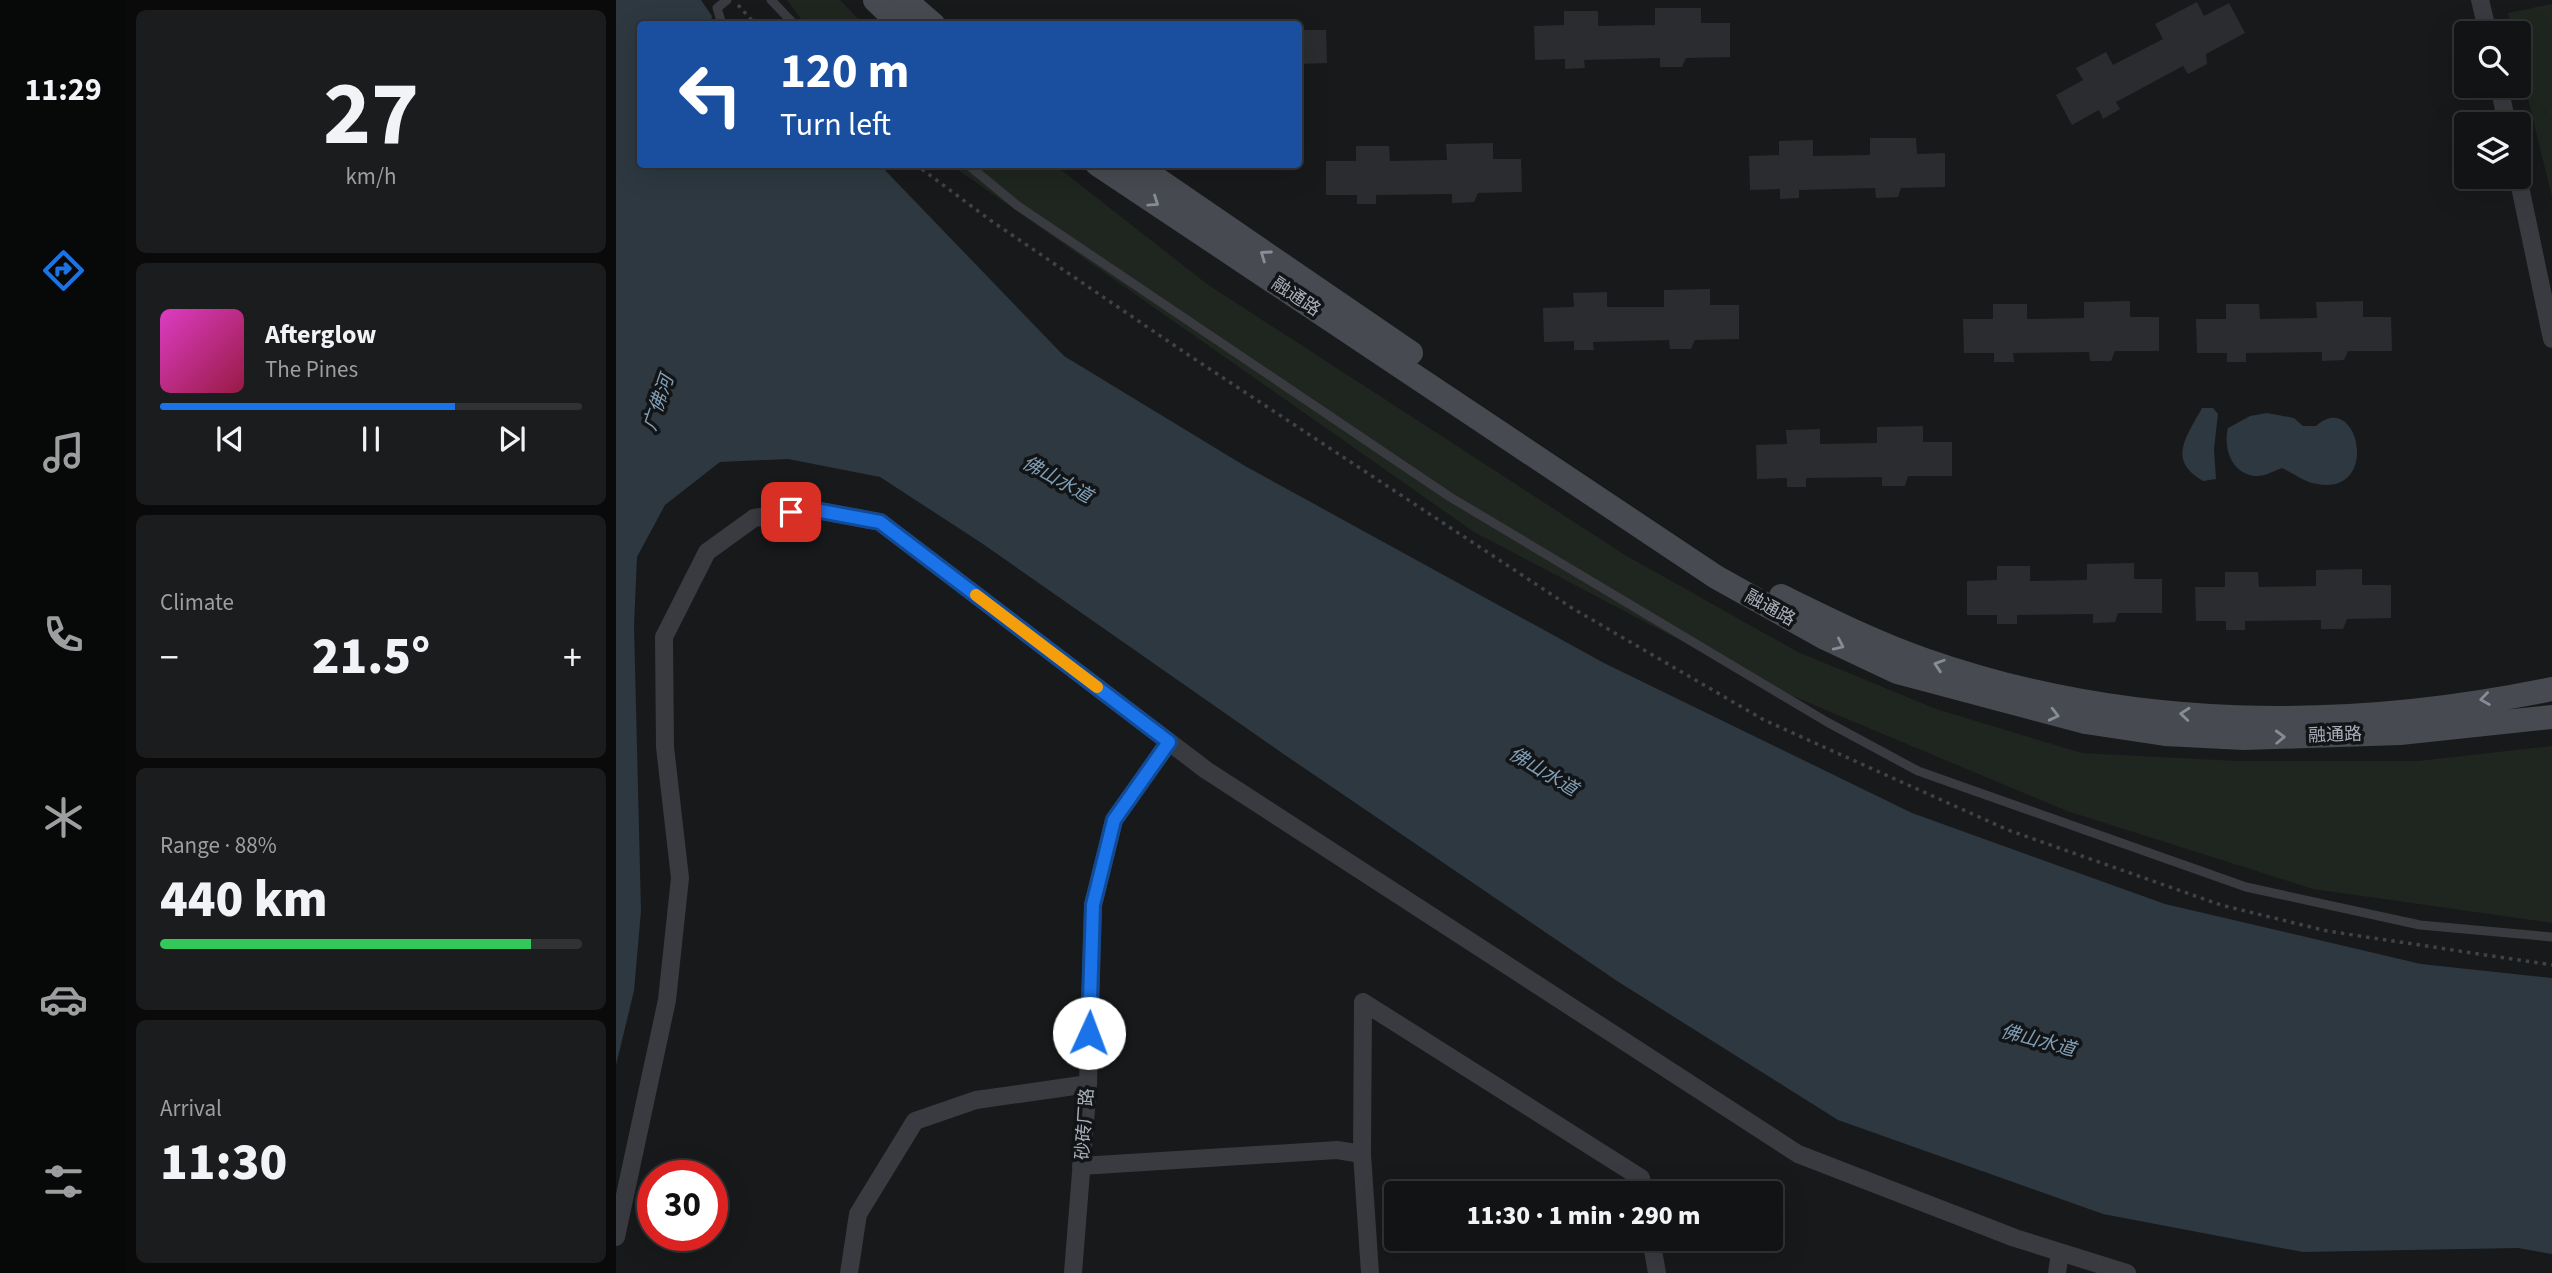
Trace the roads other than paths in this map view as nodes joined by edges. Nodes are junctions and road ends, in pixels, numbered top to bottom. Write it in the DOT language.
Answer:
graph roads {
  1 [pos="727,0"];
  2 [pos="771,0"];
  3 [pos="875,0"];
  4 [pos="905,0"];
  5 [pos="2480,0"];
  6 [pos="721,21"];
  7 [pos="791,21"];
  8 [pos="897,21"];
  9 [pos="930,21"];
  10 [pos="2484,21"];
  11 [pos="972,168"];
  12 [pos="1103,168"];
  13 [pos="1141,168"];
  14 [pos="2521,189"];
  15 [pos="2552,338"];
  16 [pos="2552,689"];
  17 [pos="2552,717"];
  18 [pos="1169,742"];
  19 [pos="2552,937"];
  20 [pos="1088,1084"];
  21 [pos="1362,1154"];
  22 [pos="1081,1166"];
  23 [pos="1642,1181"];
  24 [pos="616,1237"];
  25 [pos="1653,1251"];
  26 [pos="2060,1253"];
  27 [pos="849,1273"];
  28 [pos="1073,1273"];
  29 [pos="1370,1273"];
  30 [pos="1657,1273"];
  31 [pos="2057,1273"];
  32 [pos="2127,1273"];
  1 -- 6 [label="lane"];
  2 -- 7 [label="lane"];
  3 -- 8 [label="main road"];
  4 -- 9 [label="main road"];
  5 -- 10 [label="street"];
  11 -- 19 [label="lane"];
  12 -- 17 [label="main road, 融通路, one-way"];
  16 -- 13 [label="main road, 融通路, one-way"];
  14 -- 15 [label="street"];
  18 -- 20 [label="street, 砂砖厂路"];
  18 -- 24 [label="street"];
  18 -- 26 [label="street"];
  20 -- 22 [label="street, 砂砖厂路"];
  20 -- 27 [label="street"];
  21 -- 22 [label="street"];
  21 -- 23 [label="street"];
  21 -- 29 [label="street"];
  22 -- 28 [label="street, 砂砖厂路"];
  25 -- 30 [label="street"];
  26 -- 31 [label="street"];
  26 -- 32 [label="street"];
}
